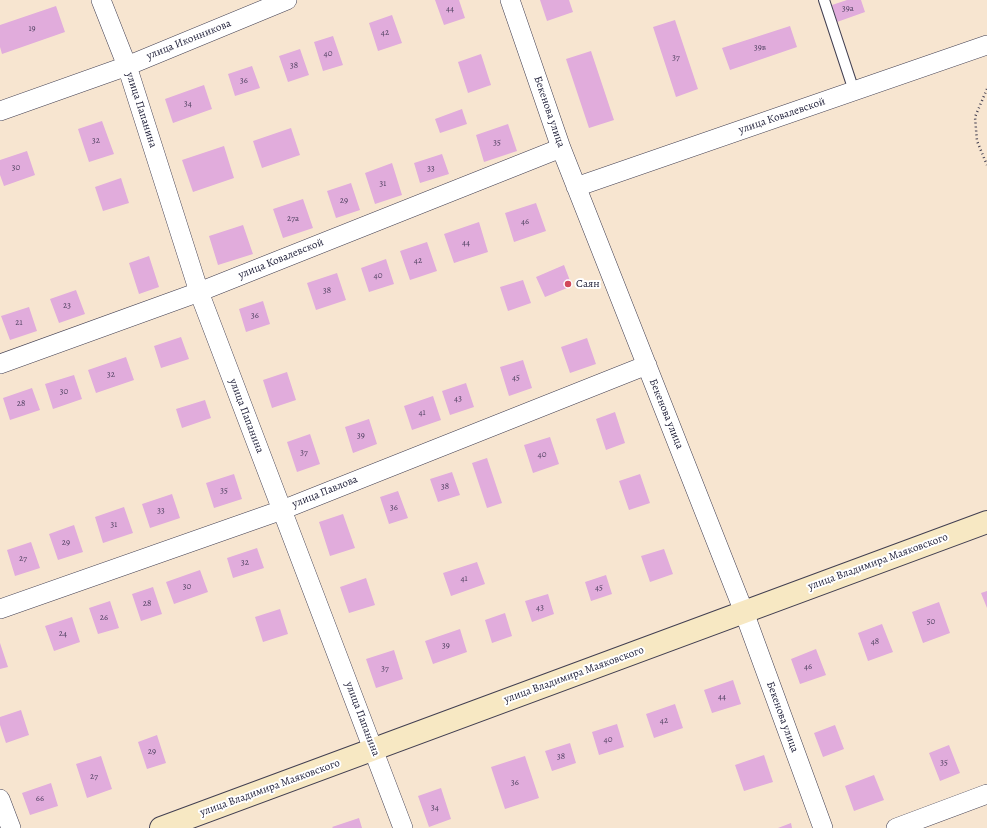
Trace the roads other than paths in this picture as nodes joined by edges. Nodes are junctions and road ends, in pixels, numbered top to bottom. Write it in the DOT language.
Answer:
graph roads {
  1 [pos="101,0"];
  2 [pos="287,0"];
  3 [pos="510,0"];
  4 [pos="824,0"];
  5 [pos="987,45"];
  6 [pos="127,66"];
  7 [pos="854,91"];
  8 [pos="0,111"];
  9 [pos="561,148"];
  10 [pos="576,187"];
  11 [pos="199,292"];
  12 [pos="0,364"];
  13 [pos="647,365"];
  14 [pos="282,510"];
  15 [pos="987,522"];
  16 [pos="0,609"];
  17 [pos="744,612"];
  18 [pos="373,749"];
  19 [pos="987,794"];
  20 [pos="0,799"];
  21 [pos="10,828"];
  22 [pos="161,828"];
  23 [pos="403,828"];
  24 [pos="823,828"];
  25 [pos="896,828"];
  1 -- 6 [label="street, улица Папанина"];
  2 -- 6 [label="street, улица Иконникова"];
  3 -- 9 [label="street, Бекенова улица"];
  4 -- 7 [label="lane"];
  5 -- 7 [label="street, улица Ковалевской"];
  6 -- 8 [label="street, улица Иконникова"];
  6 -- 11 [label="street, улица Папанина"];
  7 -- 10 [label="street, улица Ковалевской"];
  9 -- 10 [label="street, Бекенова улица"];
  9 -- 11 [label="street, улица Ковалевской"];
  10 -- 13 [label="street, Бекенова улица"];
  11 -- 12 [label="street, улица Ковалевской"];
  11 -- 14 [label="street, улица Папанина"];
  13 -- 14 [label="street, улица Павлова"];
  13 -- 17 [label="street, Бекенова улица"];
  14 -- 16 [label="street, улица Павлова"];
  14 -- 18 [label="street, улица Папанина"];
  15 -- 17 [label="street, улица Владимира Маяковского"];
  17 -- 18 [label="street, улица Владимира Маяковского"];
  17 -- 24 [label="street, Бекенова улица"];
  18 -- 22 [label="street, улица Владимира Маяковского"];
  18 -- 23 [label="street, улица Папанина"];
  19 -- 25 [label="street"];
  20 -- 21 [label="street"];
}
